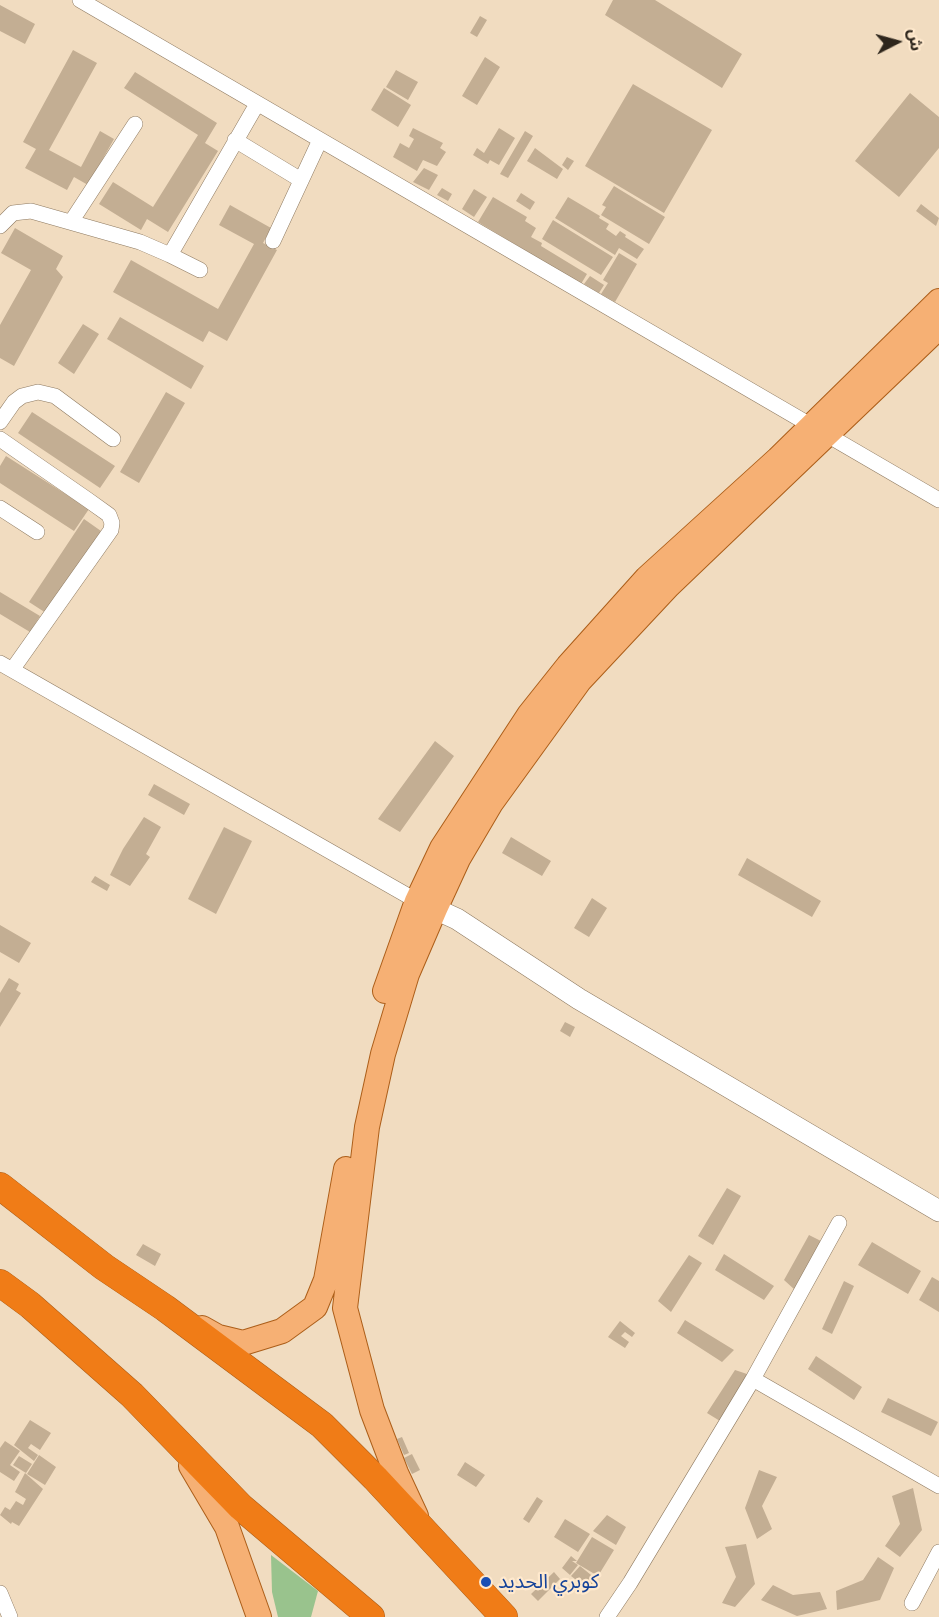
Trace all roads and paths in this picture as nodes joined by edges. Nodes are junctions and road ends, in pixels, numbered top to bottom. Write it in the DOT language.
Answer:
graph roads {
  1 [pos="80,0"];
  2 [pos="257,104"];
  3 [pos="135,124"];
  4 [pos="235,140"];
  5 [pos="320,140"];
  6 [pos="301,180"];
  7 [pos="71,222"];
  8 [pos="0,226"];
  9 [pos="273,241"];
  10 [pos="170,255"];
  11 [pos="200,270"];
  12 [pos="939,301"];
  13 [pos="939,327"];
  14 [pos="0,422"];
  15 [pos="819,430"];
  16 [pos="0,439"];
  17 [pos="113,439"];
  18 [pos="939,500"];
  19 [pos="0,508"];
  20 [pos="37,532"];
  21 [pos="6,666"];
  22 [pos="426,905"];
  23 [pos="0,1186"];
  24 [pos="939,1211"];
  25 [pos="839,1223"];
  26 [pos="0,1282"];
  27 [pos="165,1308"];
  28 [pos="753,1379"];
  29 [pos="132,1395"];
  30 [pos="939,1486"];
  31 [pos="424,1532"];
  32 [pos="939,1552"];
  33 [pos="0,1593"];
  34 [pos="912,1603"];
  35 [pos="10,1617"];
  36 [pos="259,1617"];
  37 [pos="371,1617"];
  38 [pos="504,1617"];
  39 [pos="607,1617"];
  1 -- 2 [label="street"];
  2 -- 4 [label="street"];
  2 -- 5 [label="street"];
  3 -- 7 [label="street"];
  4 -- 6 [label="street"];
  4 -- 10 [label="street"];
  5 -- 6 [label="street"];
  5 -- 15 [label="street"];
  6 -- 9 [label="street"];
  7 -- 8 [label="street"];
  7 -- 10 [label="street"];
  10 -- 11 [label="street"];
  12 -- 15 [label="main road"];
  13 -- 15 [label="main road"];
  14 -- 17 [label="street"];
  15 -- 18 [label="street"];
  15 -- 22 [label="main road"];
  16 -- 21 [label="street"];
  19 -- 20 [label="street"];
  21 -- 22 [label="street"];
  22 -- 24 [label="street"];
  22 -- 27 [label="main road"];
  22 -- 31 [label="main road"];
  23 -- 27 [label="highway"];
  25 -- 28 [label="street"];
  26 -- 29 [label="highway"];
  27 -- 31 [label="highway"];
  28 -- 30 [label="street"];
  28 -- 39 [label="street"];
  29 -- 36 [label="main road"];
  29 -- 37 [label="highway"];
  31 -- 38 [label="highway"];
  32 -- 34 [label="street"];
  33 -- 35 [label="street"];
}
